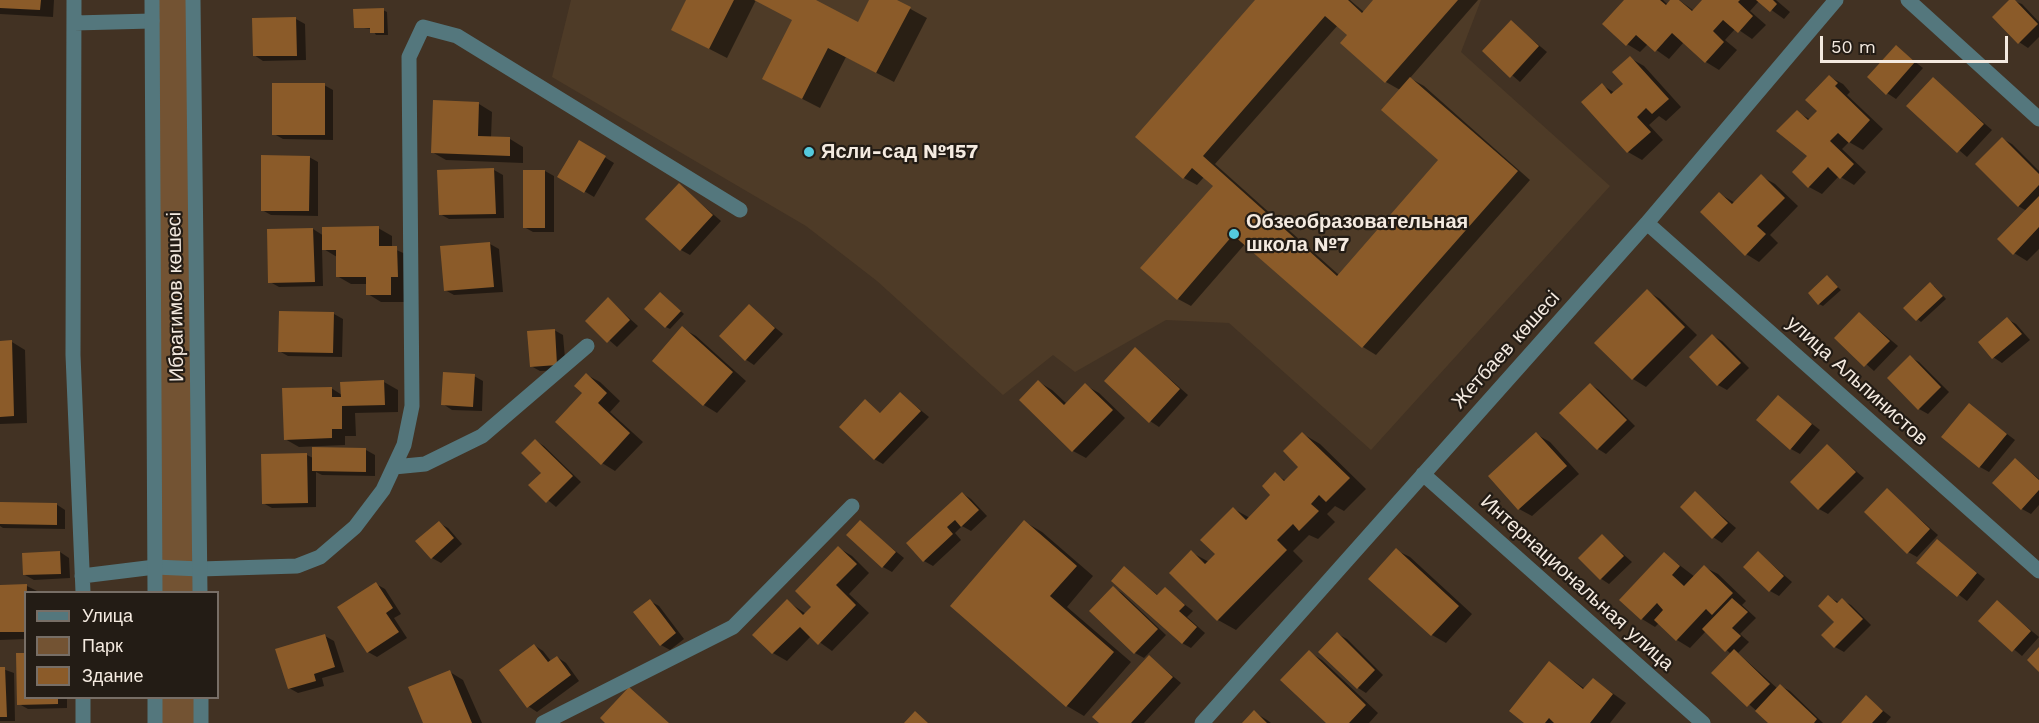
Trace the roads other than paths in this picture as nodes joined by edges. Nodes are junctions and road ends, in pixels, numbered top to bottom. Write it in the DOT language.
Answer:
graph roads {
  1 [pos="74,0"];
  2 [pos="152,0"];
  3 [pos="193,0"];
  4 [pos="1836,0"];
  5 [pos="1908,0"];
  6 [pos="152,21"];
  7 [pos="74,22"];
  8 [pos="2039,119"];
  9 [pos="741,210"];
  10 [pos="1647,223"];
  11 [pos="587,346"];
  12 [pos="394,467"];
  13 [pos="1423,474"];
  14 [pos="852,506"];
  15 [pos="155,567"];
  16 [pos="200,570"];
  17 [pos="2039,571"];
  18 [pos="82,576"];
  19 [pos="82,591"];
  20 [pos="155,591"];
  21 [pos="200,591"];
  22 [pos="83,699"];
  23 [pos="155,699"];
  24 [pos="201,699"];
  25 [pos="83,723"];
  26 [pos="155,723"];
  27 [pos="201,723"];
  28 [pos="543,723"];
  29 [pos="1202,723"];
  30 [pos="1703,723"];
  1 -- 7 [label="street"];
  2 -- 6 [label="street, Ибрагимов көшесі"];
  3 -- 16 [label="street, Ибрагимов көшесі"];
  4 -- 10 [label="street, Жетбаев көшесі"];
  5 -- 8 [label="street"];
  6 -- 7 [label="street"];
  6 -- 15 [label="street, Ибрагимов көшесі"];
  7 -- 18 [label="street"];
  9 -- 12 [label="street"];
  10 -- 13 [label="street, Жетбаев көшесі"];
  10 -- 17 [label="street, улица Альпинистов"];
  11 -- 12 [label="street"];
  12 -- 16 [label="street"];
  13 -- 29 [label="street, Жетбаев көшесі"];
  13 -- 30 [label="street, Интернациональная улица"];
  14 -- 28 [label="street"];
  15 -- 16 [label="street"];
  15 -- 18 [label="street"];
  15 -- 20 [label="street, Ибрагимов көшесі"];
  16 -- 21 [label="street, Ибрагимов көшесі"];
  18 -- 19 [label="street"];
  22 -- 25 [label="street"];
  23 -- 26 [label="street"];
  24 -- 27 [label="street"];
}
